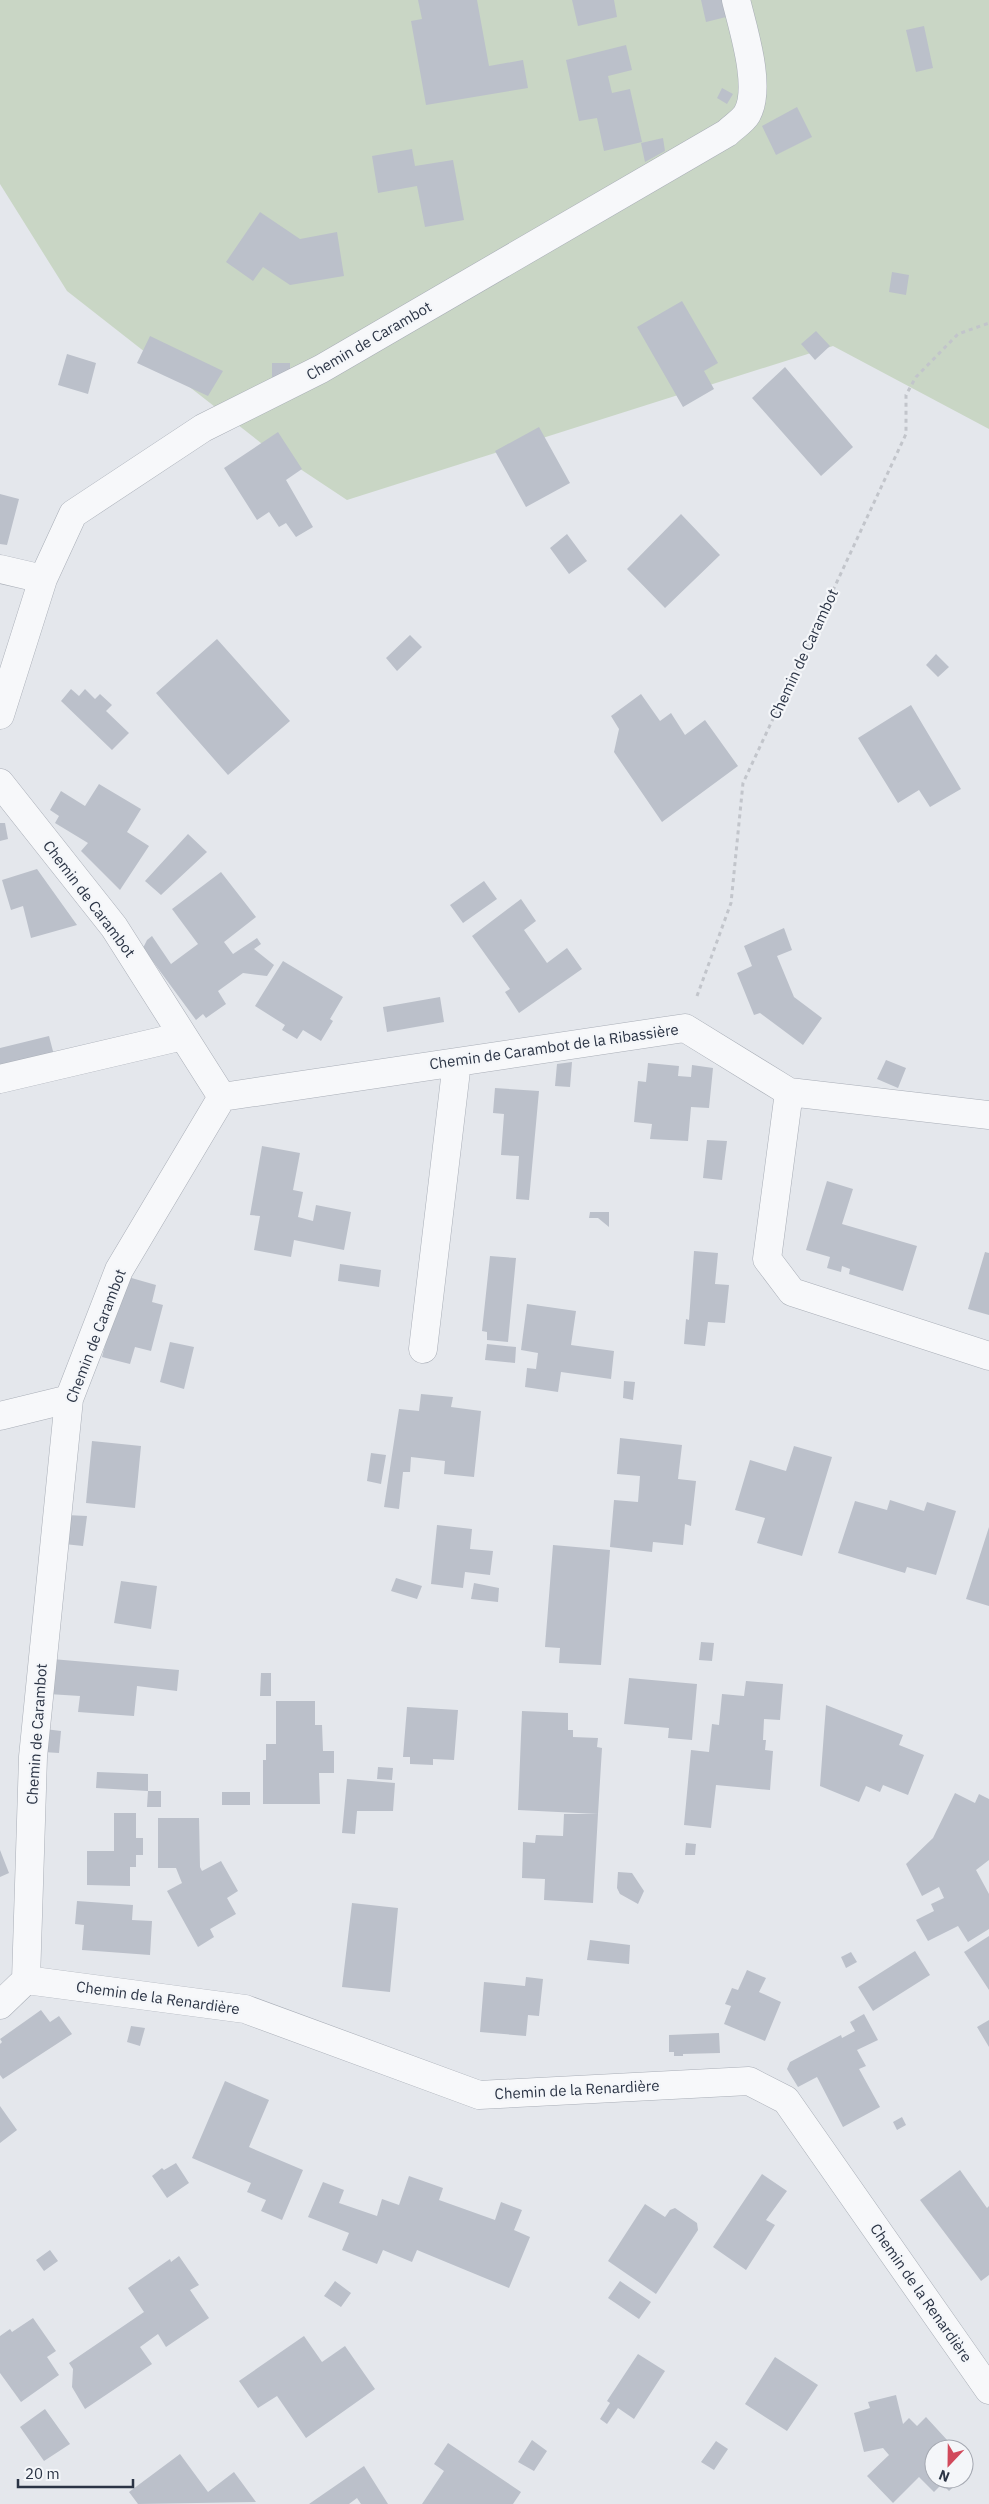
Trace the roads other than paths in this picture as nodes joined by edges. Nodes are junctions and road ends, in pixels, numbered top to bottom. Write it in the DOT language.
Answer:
graph roads {
  1 [pos="736,0"];
  2 [pos="0,569"];
  3 [pos="43,579"];
  4 [pos="0,715"];
  5 [pos="0,783"];
  6 [pos="183,1036"];
  7 [pos="457,1062"];
  8 [pos="0,1079"];
  9 [pos="790,1092"];
  10 [pos="222,1097"];
  11 [pos="989,1115"];
  12 [pos="423,1349"];
  13 [pos="989,1356"];
  14 [pos="69,1399"];
  15 [pos="0,1416"];
  16 [pos="26,1980"];
  17 [pos="0,2005"];
  18 [pos="989,2390"];
  1 -- 3 [label="street, Chemin de Carambot"];
  2 -- 3 [label="street"];
  3 -- 4 [label="street, Chemin de Carambot"];
  5 -- 6 [label="street, Chemin de Carambot"];
  6 -- 8 [label="street"];
  6 -- 10 [label="street, Chemin de Carambot"];
  7 -- 9 [label="street, Chemin de Carambot de la Ribassière"];
  7 -- 10 [label="street, Chemin de Carambot de la Ribassière"];
  7 -- 12 [label="street"];
  9 -- 11 [label="street, Chemin de Carambot de la Ribassière"];
  9 -- 13 [label="street"];
  10 -- 14 [label="street, Chemin de Carambot"];
  14 -- 15 [label="street"];
  14 -- 16 [label="street, Chemin de Carambot"];
  16 -- 17 [label="street"];
  16 -- 18 [label="street, Chemin de la Renardière"];
}
